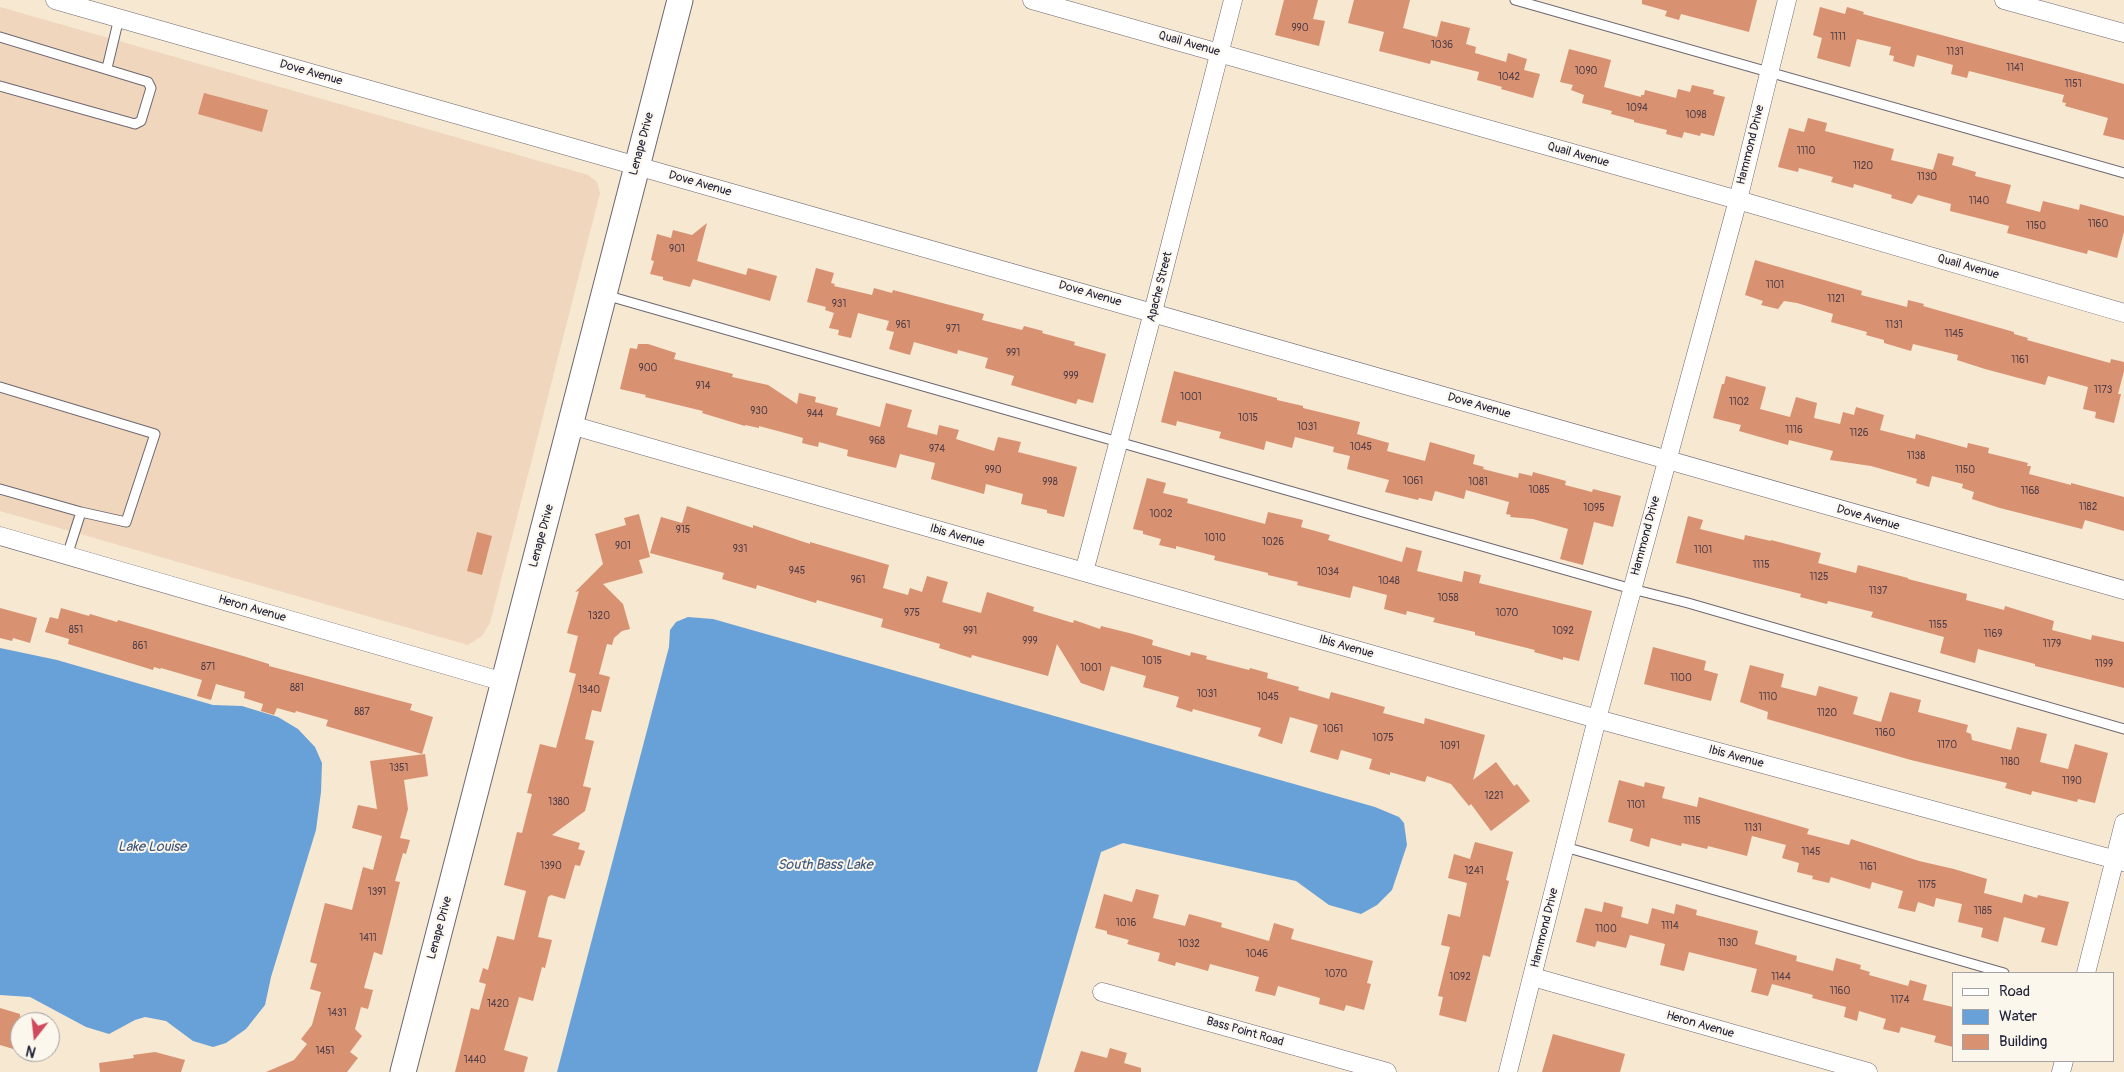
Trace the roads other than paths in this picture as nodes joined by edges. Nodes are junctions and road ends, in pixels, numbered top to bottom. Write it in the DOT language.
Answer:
graph roads {
  1 [pos="55,0"];
  2 [pos="680,0"];
  3 [pos="1032,0"];
  4 [pos="1232,0"];
  5 [pos="1515,0"];
  6 [pos="1787,0"];
  7 [pos="2004,0"];
  8 [pos="119,18"];
  9 [pos="2124,33"];
  10 [pos="0,37"];
  11 [pos="1218,52"];
  12 [pos="107,68"];
  13 [pos="1769,73"];
  14 [pos="0,86"];
  15 [pos="636,166"];
  16 [pos="2124,173"];
  17 [pos="1738,200"];
  18 [pos="604,295"];
  19 [pos="1154,312"];
  20 [pos="2124,313"];
  21 [pos="0,387"];
  22 [pos="571,425"];
  23 [pos="1119,442"];
  24 [pos="1666,460"];
  25 [pos="0,489"];
  26 [pos="81,512"];
  27 [pos="0,536"];
  28 [pos="67,556"];
  29 [pos="1084,572"];
  30 [pos="1632,589"];
  31 [pos="2124,590"];
  32 [pos="504,682"];
  33 [pos="1597,719"];
  34 [pos="2124,729"];
  35 [pos="2124,823"];
  36 [pos="1565,847"];
  37 [pos="2119,861"];
  38 [pos="2001,972"];
  39 [pos="2086,972"];
  40 [pos="1533,977"];
  41 [pos="1102,992"];
  42 [pos="403,1072"];
  43 [pos="1387,1072"];
  44 [pos="1508,1072"];
  45 [pos="1868,1072"];
  1 -- 8 [label="street, Dove Avenue"];
  2 -- 15 [label="street, Lenape Drive"];
  3 -- 11 [label="street, Quail Avenue"];
  4 -- 11 [label="street, Apache Street"];
  5 -- 13 [label="lane"];
  6 -- 13 [label="street, Hammond Drive"];
  7 -- 9 [label="street"];
  8 -- 12 [label="lane"];
  8 -- 15 [label="street, Dove Avenue"];
  10 -- 12 [label="lane"];
  11 -- 17 [label="street, Quail Avenue"];
  11 -- 19 [label="street, Apache Street"];
  12 -- 14 [label="lane"];
  13 -- 16 [label="lane"];
  13 -- 17 [label="street, Hammond Drive"];
  15 -- 18 [label="street, Lenape Drive"];
  15 -- 19 [label="street, Dove Avenue"];
  17 -- 20 [label="street, Quail Avenue"];
  17 -- 24 [label="street, Hammond Drive"];
  18 -- 22 [label="street, Lenape Drive"];
  18 -- 23 [label="lane"];
  19 -- 23 [label="street, Apache Street"];
  19 -- 24 [label="street, Dove Avenue"];
  21 -- 26 [label="lane"];
  22 -- 29 [label="street, Ibis Avenue"];
  22 -- 32 [label="street, Lenape Drive"];
  23 -- 29 [label="street, Apache Street"];
  23 -- 30 [label="lane"];
  24 -- 30 [label="street, Hammond Drive"];
  24 -- 31 [label="street, Dove Avenue"];
  25 -- 26 [label="lane"];
  26 -- 28 [label="lane"];
  27 -- 28 [label="street, Heron Avenue"];
  28 -- 32 [label="street, Heron Avenue"];
  29 -- 33 [label="street, Ibis Avenue"];
  30 -- 33 [label="street, Hammond Drive"];
  30 -- 34 [label="lane"];
  32 -- 42 [label="street, Lenape Drive"];
  33 -- 36 [label="street, Hammond Drive"];
  33 -- 37 [label="street, Ibis Avenue"];
  35 -- 37 [label="street"];
  36 -- 38 [label="lane"];
  36 -- 40 [label="street, Hammond Drive"];
  37 -- 39 [label="street"];
  40 -- 44 [label="street, Hammond Drive"];
  40 -- 45 [label="street, Heron Avenue"];
  41 -- 43 [label="street, Bass Point Road"];
}
